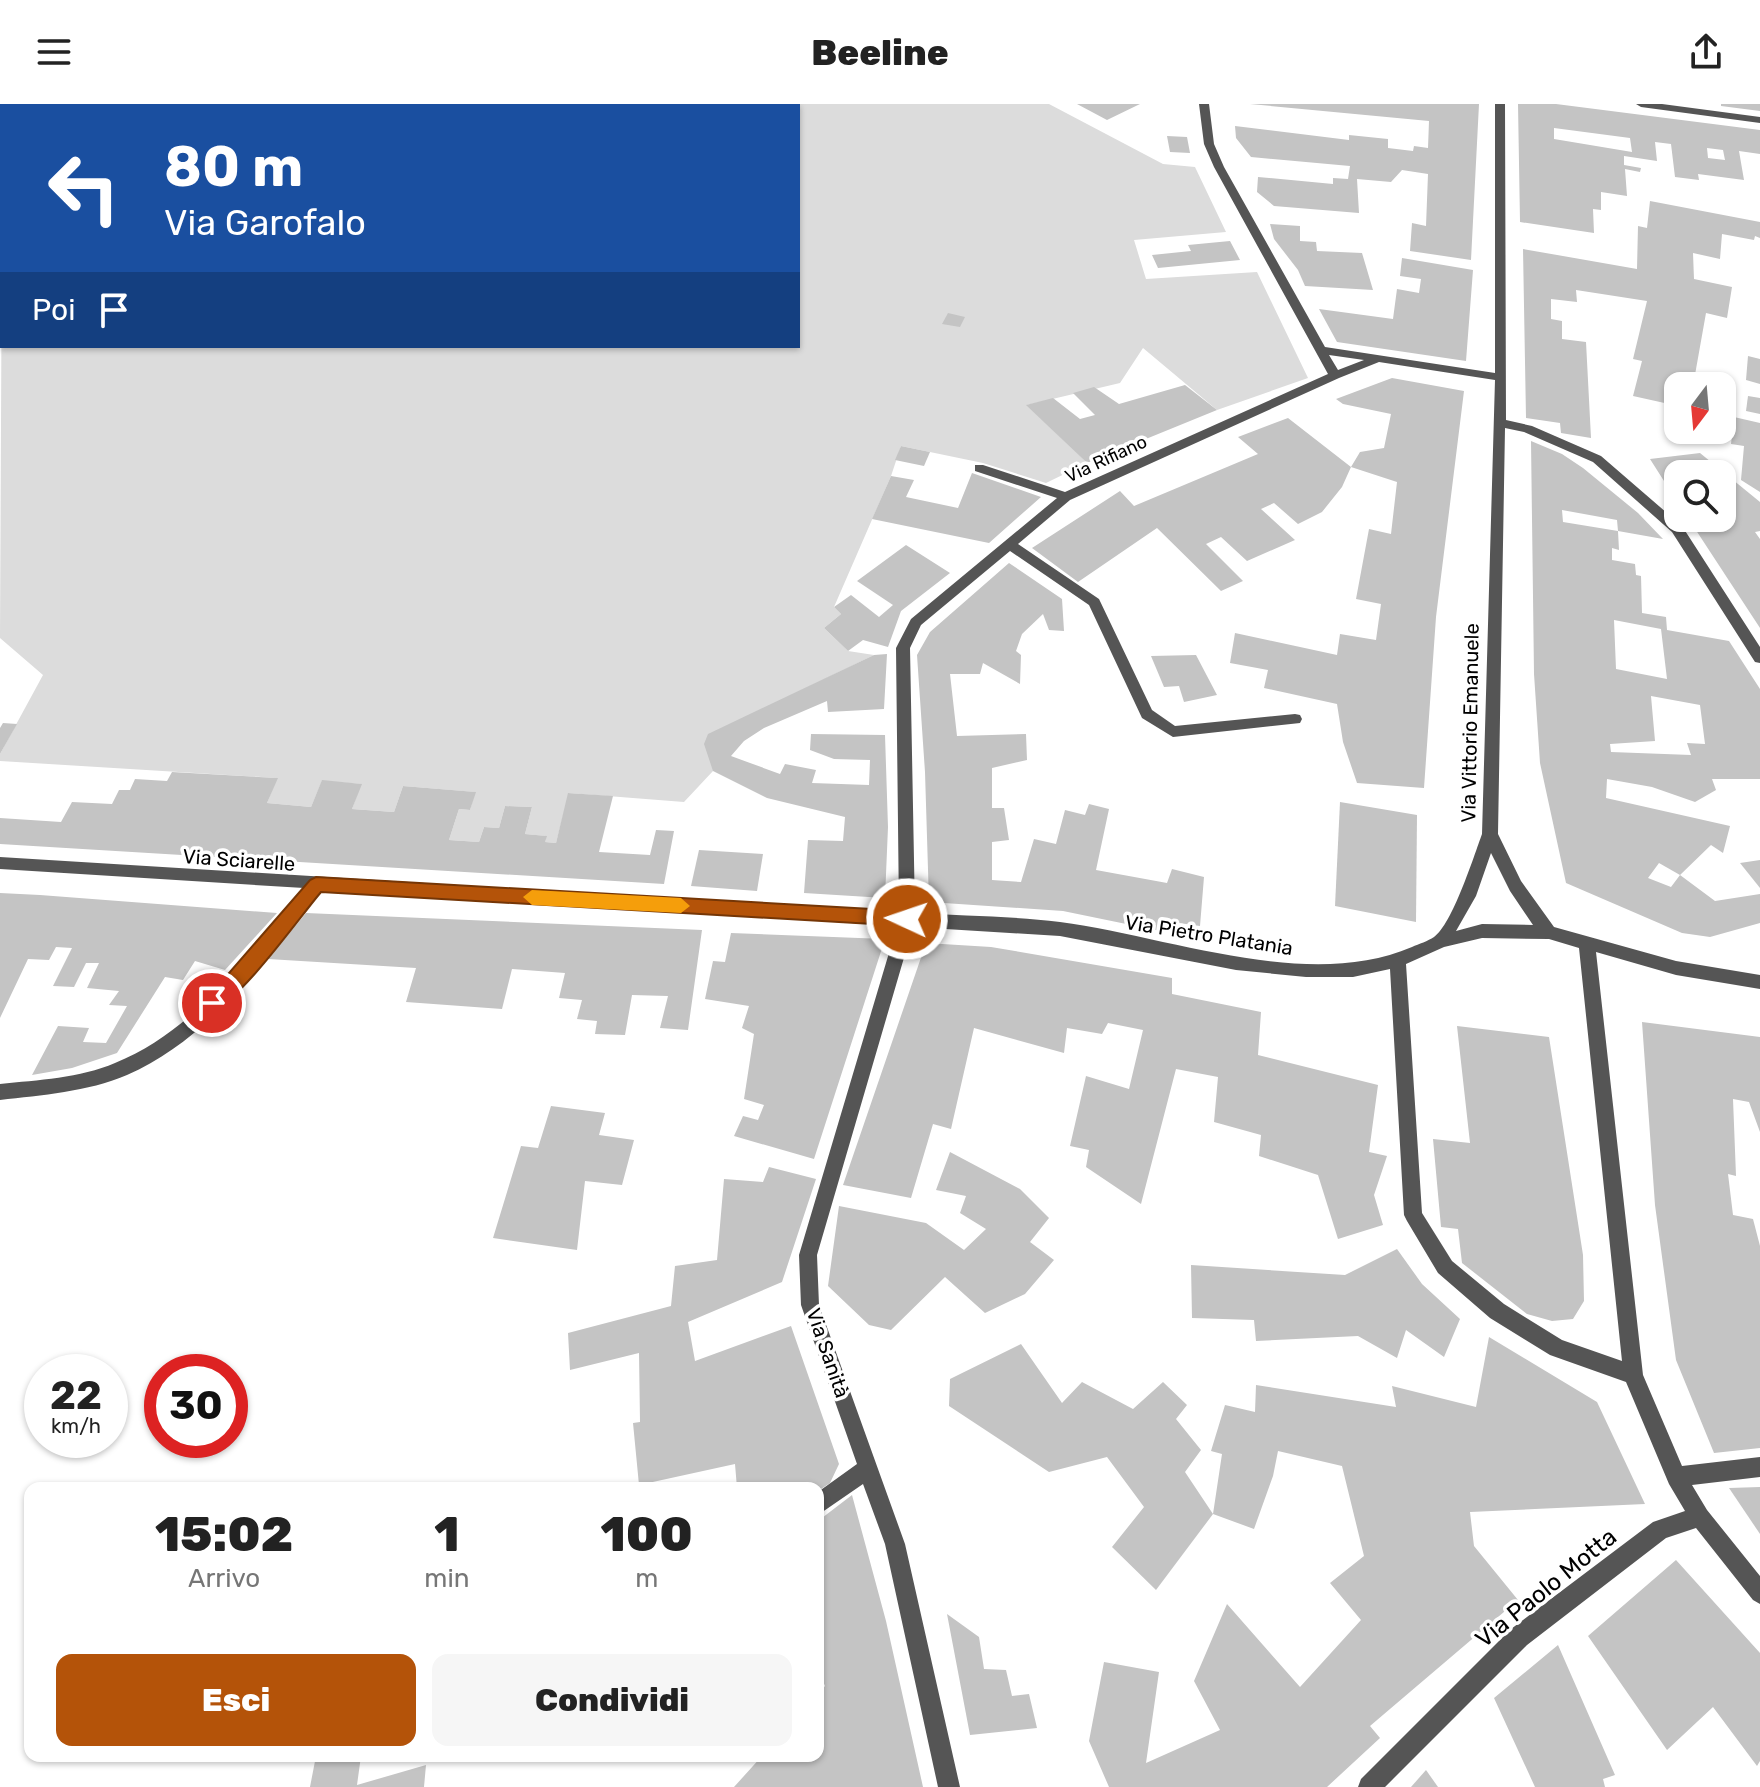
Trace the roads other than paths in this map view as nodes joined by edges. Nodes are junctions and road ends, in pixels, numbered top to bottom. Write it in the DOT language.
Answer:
graph roads {
  1 [pos="1204,104"];
  2 [pos="1500,104"];
  3 [pos="1641,104"];
  4 [pos="1760,120"];
  5 [pos="1320,350"];
  6 [pos="1378,358"];
  7 [pos="1335,375"];
  8 [pos="1500,377"];
  9 [pos="1498,422"];
  10 [pos="979,468"];
  11 [pos="1066,497"];
  12 [pos="1010,545"];
  13 [pos="1760,658"];
  14 [pos="1295,719"];
  15 [pos="1490,834"];
  16 [pos="0,863"];
  17 [pos="316,885"];
  18 [pos="907,919"];
  19 [pos="1549,932"];
  20 [pos="1442,941"];
  21 [pos="1587,943"];
  22 [pos="1398,960"];
  23 [pos="1760,973"];
  24 [pos="1739,977"];
  25 [pos="1760,982"];
  26 [pos="0,1092"];
  27 [pos="1633,1375"];
  28 [pos="1760,1467"];
  29 [pos="868,1468"];
  30 [pos="1676,1477"];
  31 [pos="824,1501"];
  32 [pos="1700,1517"];
  33 [pos="1760,1593"];
  34 [pos="949,1787"];
  35 [pos="1369,1787"];
  1 -- 5 [label="street"];
  2 -- 8 [label="street, Via Vittorio Emanuele"];
  3 -- 4 [label="street"];
  5 -- 6 [label="street"];
  5 -- 7 [label="street"];
  6 -- 7 [label="street, Via Rifiano"];
  6 -- 8 [label="street"];
  7 -- 11 [label="street, Via Rifiano"];
  8 -- 9 [label="street, Via Vittorio Emanuele"];
  9 -- 13 [label="street"];
  9 -- 15 [label="street, Via Vittorio Emanuele"];
  10 -- 11 [label="street"];
  11 -- 12 [label="street, Via Rifiano"];
  12 -- 14 [label="street"];
  12 -- 18 [label="street, Via Rifiano"];
  15 -- 19 [label="street, Via Vittorio Emanuele"];
  15 -- 20 [label="street"];
  16 -- 17 [label="street, Via Sciarelle"];
  17 -- 18 [label="street, Via Sciarelle"];
  17 -- 26 [label="street"];
  18 -- 22 [label="street, Via Pietro Platania"];
  18 -- 29 [label="street, Via Sanità"];
  19 -- 20 [label="street, Via Pietro Platania"];
  19 -- 21 [label="street"];
  20 -- 22 [label="street, Via Pietro Platania"];
  21 -- 24 [label="street"];
  21 -- 27 [label="street"];
  22 -- 27 [label="street"];
  23 -- 24 [label="street"];
  24 -- 25 [label="street"];
  27 -- 30 [label="street"];
  28 -- 30 [label="street"];
  29 -- 31 [label="street"];
  29 -- 34 [label="street, Via Sanità"];
  30 -- 32 [label="street"];
  32 -- 33 [label="street"];
  32 -- 35 [label="street, Via Paolo Motta"];
}
